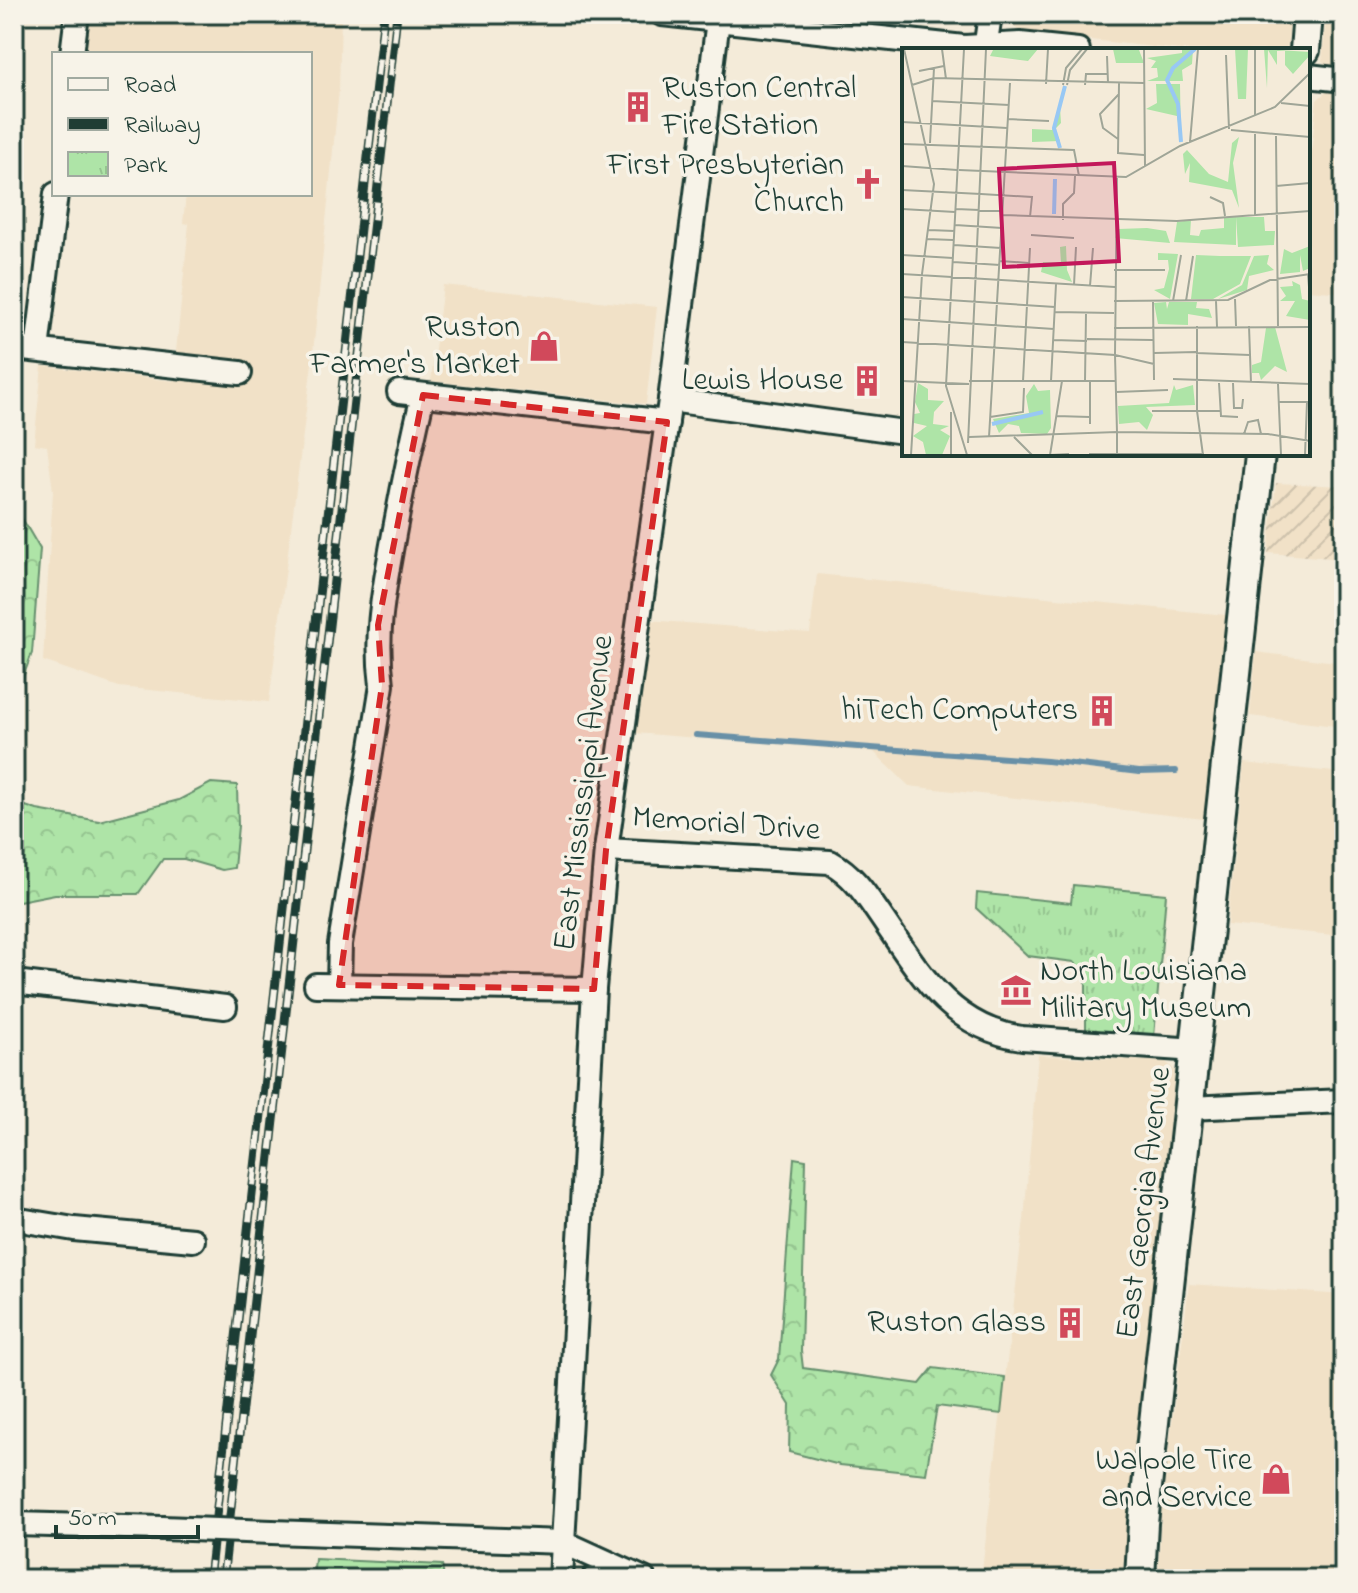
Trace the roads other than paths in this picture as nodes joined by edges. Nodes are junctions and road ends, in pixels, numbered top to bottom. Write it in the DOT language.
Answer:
graph roads {
  1 [pos="77,14"];
  2 [pos="662,14"];
  3 [pos="990,14"];
  4 [pos="1308,14"];
  5 [pos="718,20"];
  6 [pos="770,20"];
  7 [pos="986,48"];
  8 [pos="1059,48"];
  9 [pos="1305,48"];
  10 [pos="72,52"];
  11 [pos="1310,76"];
  12 [pos="1344,80"];
  13 [pos="56,196"];
  14 [pos="14,348"];
  15 [pos="37,350"];
  16 [pos="240,373"];
  17 [pos="399,392"];
  18 [pos="423,395"];
  19 [pos="668,411"];
  20 [pos="902,432"];
  21 [pos="1260,456"];
  22 [pos="606,850"];
  23 [pos="14,982"];
  24 [pos="594,989"];
  25 [pos="225,1007"];
  26 [pos="1196,1050"];
  27 [pos="1344,1101"];
  28 [pos="1189,1108"];
  29 [pos="14,1219"];
  30 [pos="193,1240"];
  31 [pos="14,1524"];
  32 [pos="563,1542"];
  33 [pos="642,1578"];
  34 [pos="561,1579"];
  35 [pos="593,1579"];
  36 [pos="1140,1579"];
  1 -- 10 [label="street"];
  2 -- 5 [label="street"];
  3 -- 7 [label="street"];
  4 -- 9 [label="main road"];
  5 -- 6 [label="street"];
  5 -- 19 [label="street, East Mississippi Avenue"];
  6 -- 7 [label="street"];
  7 -- 8 [label="street"];
  11 -- 12 [label="street"];
  13 -- 15 [label="street"];
  14 -- 15 [label="street"];
  15 -- 16 [label="street"];
  17 -- 18 [label="street"];
  18 -- 19 [label="street"];
  18 -- 24 [label="street"];
  19 -- 20 [label="street"];
  19 -- 22 [label="street, East Mississippi Avenue"];
  21 -- 26 [label="main road, East Georgia Avenue"];
  22 -- 24 [label="street, East Mississippi Avenue"];
  22 -- 26 [label="street, Memorial Drive"];
  23 -- 25 [label="street"];
  24 -- 32 [label="street, East Mississippi Avenue"];
  26 -- 28 [label="main road, East Georgia Avenue"];
  27 -- 28 [label="street"];
  28 -- 36 [label="main road, East Georgia Avenue"];
  29 -- 30 [label="street"];
  31 -- 32 [label="street, bridge"];
  32 -- 33 [label="street"];
  32 -- 34 [label="street, East Mississippi Avenue"];
  33 -- 35 [label="street"];
}
